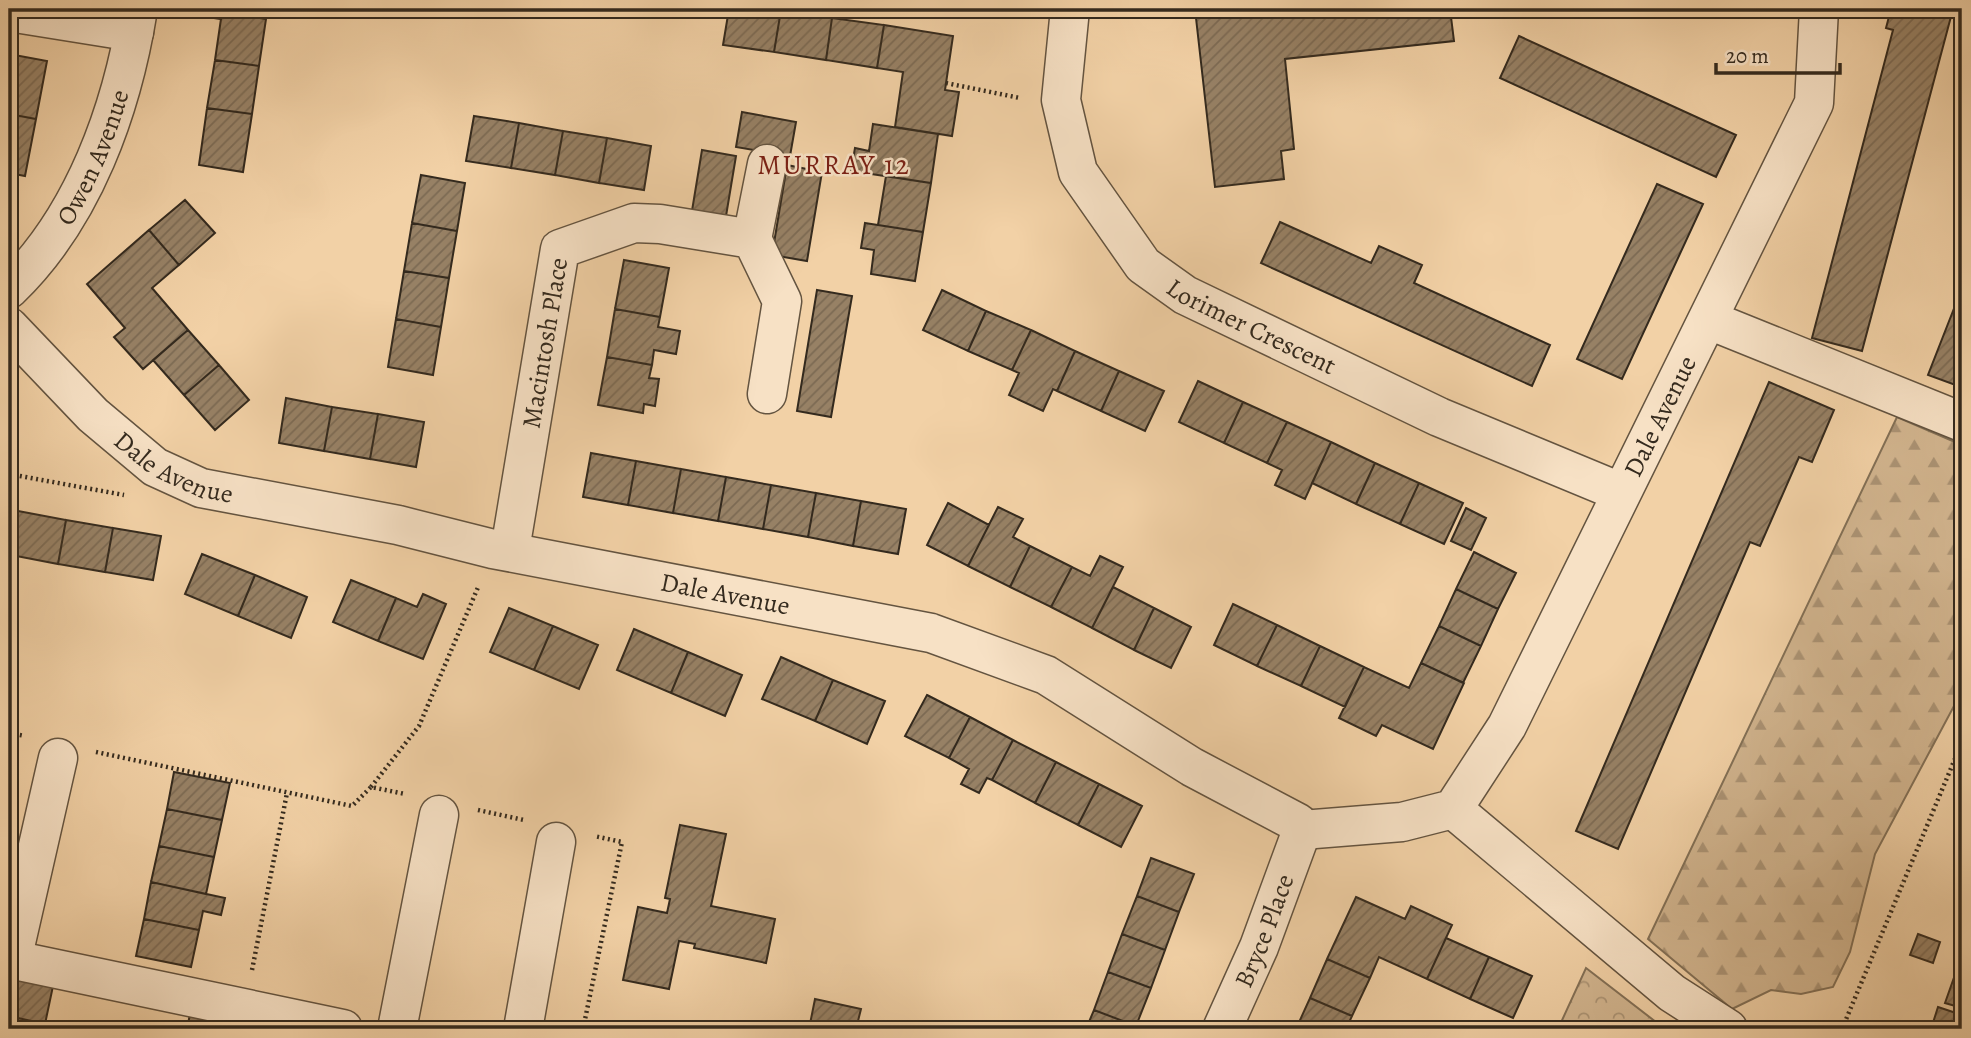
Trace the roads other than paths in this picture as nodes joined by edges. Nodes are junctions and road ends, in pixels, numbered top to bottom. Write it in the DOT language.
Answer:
graph roads {
  1 [pos="1070,9"];
  2 [pos="1819,9"];
  3 [pos="9,12"];
  4 [pos="136,20"];
  5 [pos="767,164"];
  6 [pos="752,239"];
  7 [pos="9,289"];
  8 [pos="1709,320"];
  9 [pos="9,327"];
  10 [pos="767,394"];
  11 [pos="1962,422"];
  12 [pos="1620,492"];
  13 [pos="502,549"];
  14 [pos="61,749"];
  15 [pos="441,807"];
  16 [pos="1453,809"];
  17 [pos="1301,830"];
  18 [pos="557,833"];
  19 [pos="11,960"];
  20 [pos="343,1029"];
  21 [pos="397,1029"];
  22 [pos="523,1029"];
  23 [pos="1222,1029"];
  24 [pos="1728,1029"];
  1 -- 12 [label="street, Lorimer Crescent"];
  2 -- 8 [label="street, Dale Avenue"];
  3 -- 4 [label="street"];
  4 -- 7 [label="street, Owen Avenue"];
  5 -- 6 [label="street"];
  6 -- 10 [label="street"];
  6 -- 13 [label="street, Macintosh Place"];
  8 -- 11 [label="street"];
  8 -- 12 [label="street, Dale Avenue"];
  9 -- 13 [label="street, Dale Avenue"];
  12 -- 16 [label="street, Dale Avenue"];
  13 -- 17 [label="street, Dale Avenue"];
  14 -- 19 [label="street"];
  15 -- 21 [label="street"];
  16 -- 17 [label="street"];
  16 -- 24 [label="street"];
  17 -- 23 [label="street, Bryce Place"];
  18 -- 22 [label="street"];
  19 -- 20 [label="street"];
}
